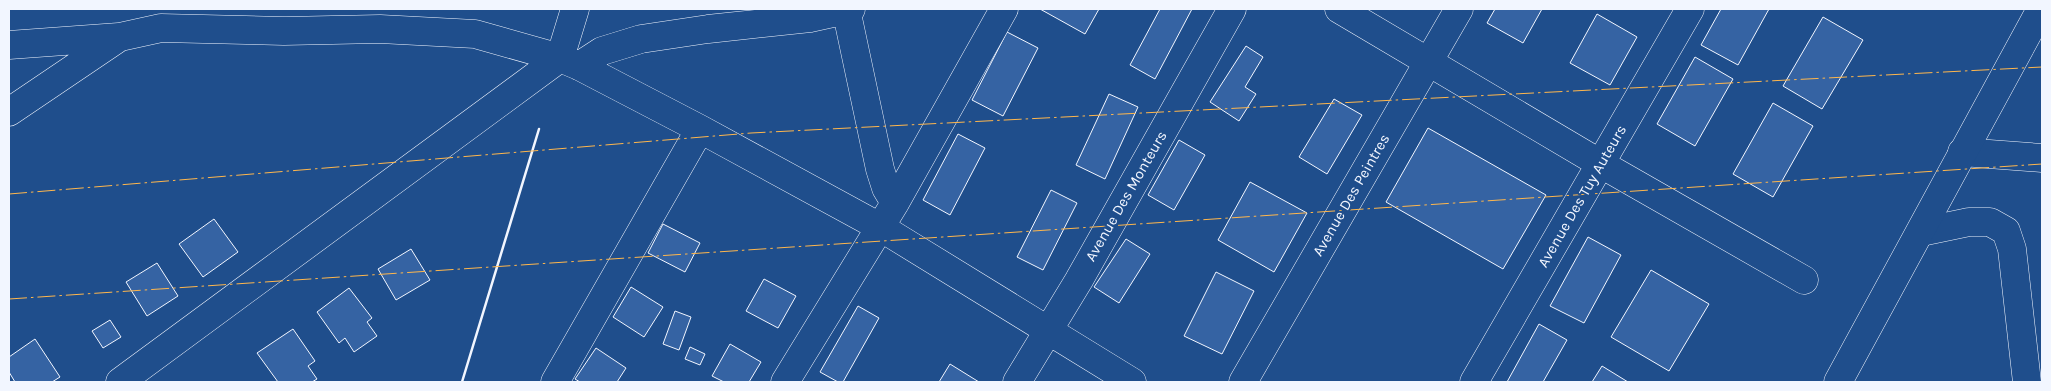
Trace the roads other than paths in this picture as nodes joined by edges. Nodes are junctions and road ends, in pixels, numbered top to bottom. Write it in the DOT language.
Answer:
graph roads {
  1 [pos="575,9"];
  2 [pos="847,9"];
  3 [pos="1004,9"];
  4 [pos="1232,9"];
  5 [pos="1339,9"];
  6 [pos="1459,9"];
  7 [pos="1690,9"];
  8 [pos="2041,9"];
  9 [pos="120,37"];
  10 [pos="9,45"];
  11 [pos="570,62"];
  12 [pos="1427,63"];
  13 [pos="9,112"];
  14 [pos="700,129"];
  15 [pos="1962,152"];
  16 [pos="2042,158"];
  17 [pos="1601,164"];
  18 [pos="895,203"];
  19 [pos="880,227"];
  20 [pos="1920,232"];
  21 [pos="1804,280"];
  22 [pos="1048,331"];
  23 [pos="120,382"];
  24 [pos="555,382"];
  25 [pos="784,382"];
  26 [pos="1017,382"];
  27 [pos="1132,382"];
  28 [pos="1243,382"];
  29 [pos="1474,382"];
  30 [pos="1838,382"];
  31 [pos="2027,382"];
  1 -- 11 [label="street"];
  2 -- 11 [label="street"];
  2 -- 18 [label="street"];
  3 -- 18 [label="street"];
  4 -- 22 [label="street, Avenue Des Monteurs"];
  5 -- 12 [label="street"];
  6 -- 12 [label="street, Avenue Des Peintres"];
  7 -- 17 [label="street, Avenue Des Tuy Auteurs"];
  8 -- 15 [label="street"];
  9 -- 10 [label="street"];
  9 -- 11 [label="street"];
  9 -- 13 [label="street"];
  11 -- 14 [label="street"];
  11 -- 23 [label="street"];
  12 -- 17 [label="street"];
  12 -- 28 [label="street, Avenue Des Peintres"];
  14 -- 19 [label="street"];
  14 -- 24 [label="street"];
  15 -- 16 [label="street"];
  15 -- 20 [label="street"];
  17 -- 21 [label="street"];
  17 -- 29 [label="street, Avenue Des Tuy Auteurs"];
  18 -- 19 [label="street"];
  19 -- 22 [label="street"];
  19 -- 25 [label="street"];
  20 -- 30 [label="street"];
  20 -- 31 [label="street"];
  22 -- 26 [label="street, Avenue Des Monteurs"];
  22 -- 27 [label="street"];
}
